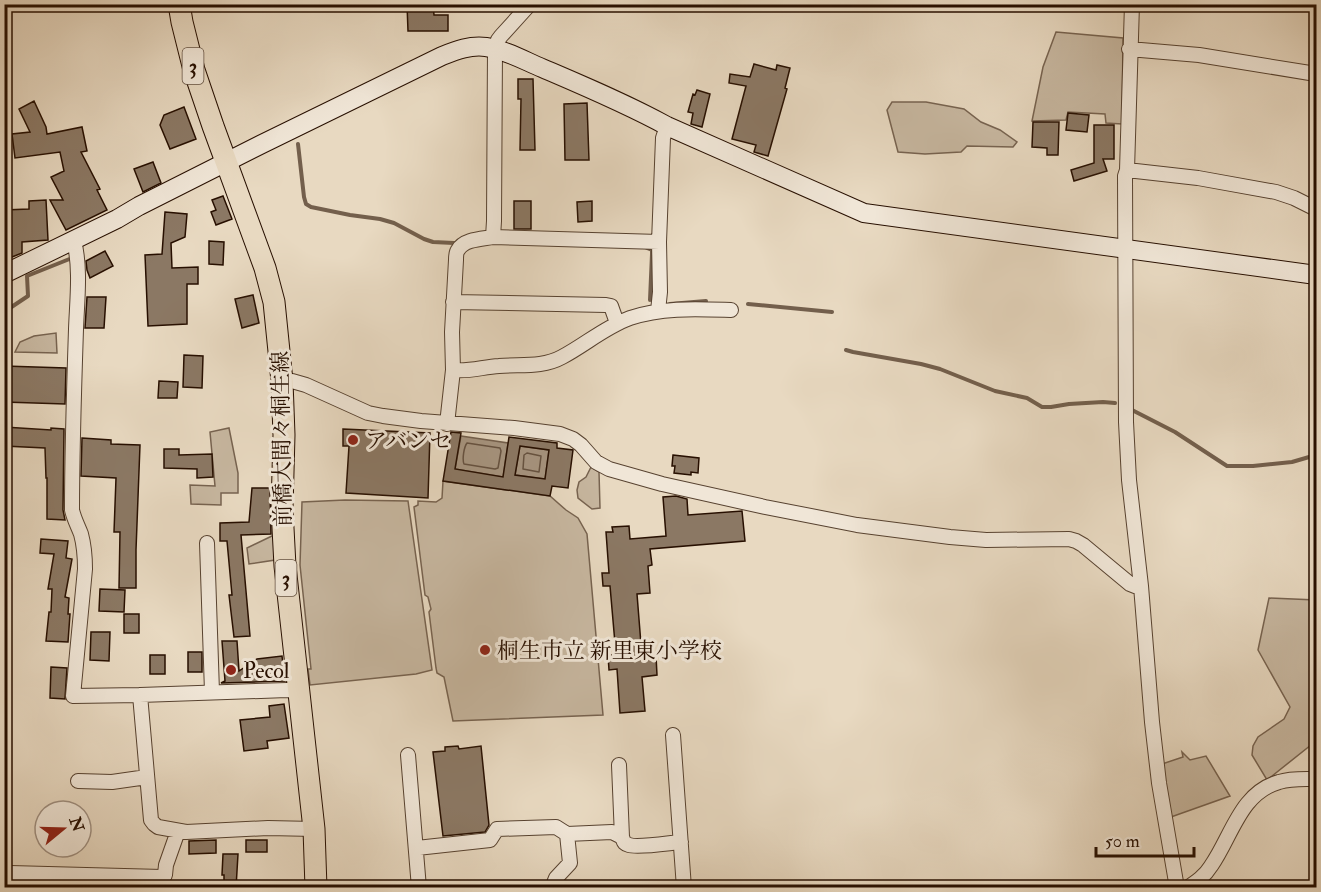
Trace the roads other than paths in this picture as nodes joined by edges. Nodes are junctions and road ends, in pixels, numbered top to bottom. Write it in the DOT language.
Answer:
graph roads {
  1 [pos="179,4"];
  2 [pos="530,4"];
  3 [pos="1132,4"];
  4 [pos="495,49"];
  5 [pos="1129,50"];
  6 [pos="1317,74"];
  7 [pos="668,126"];
  8 [pos="226,162"];
  9 [pos="1126,170"];
  10 [pos="1317,209"];
  11 [pos="493,237"];
  12 [pos="74,241"];
  13 [pos="659,242"];
  14 [pos="1125,248"];
  15 [pos="4,274"];
  16 [pos="1317,275"];
  17 [pos="453,302"];
  18 [pos="731,310"];
  19 [pos="658,311"];
  20 [pos="617,323"];
  21 [pos="453,370"];
  22 [pos="282,381"];
  23 [pos="447,424"];
  24 [pos="207,543"];
  25 [pos="1141,586"];
  26 [pos="298,691"];
  27 [pos="212,692"];
  28 [pos="140,695"];
  29 [pos="673,735"];
  30 [pos="408,755"];
  31 [pos="619,765"];
  32 [pos="147,777"];
  33 [pos="1317,779"];
  34 [pos="78,781"];
  35 [pos="314,829"];
  36 [pos="178,831"];
  37 [pos="567,834"];
  38 [pos="622,837"];
  39 [pos="681,842"];
  40 [pos="417,848"];
  41 [pos="10,873"];
  42 [pos="316,888"];
  43 [pos="419,888"];
  44 [pos="552,888"];
  45 [pos="684,888"];
  46 [pos="1177,888"];
  47 [pos="1187,888"];
  1 -- 8 [label="main road, 前橋大間々桐生線 / 3"];
  2 -- 4 [label="street"];
  3 -- 5 [label="street"];
  4 -- 7 [label="street"];
  4 -- 8 [label="street"];
  4 -- 11 [label="street"];
  5 -- 6 [label="street"];
  5 -- 9 [label="street"];
  7 -- 13 [label="street"];
  7 -- 14 [label="street"];
  8 -- 12 [label="street"];
  8 -- 22 [label="main road, 前橋大間々桐生線 / 3"];
  9 -- 10 [label="street"];
  9 -- 14 [label="street"];
  11 -- 13 [label="street"];
  11 -- 17 [label="street"];
  12 -- 15 [label="street"];
  12 -- 28 [label="street"];
  13 -- 19 [label="street"];
  14 -- 16 [label="street"];
  14 -- 25 [label="street"];
  17 -- 20 [label="street"];
  17 -- 21 [label="street"];
  18 -- 19 [label="street"];
  19 -- 20 [label="street"];
  20 -- 21 [label="street"];
  21 -- 23 [label="street"];
  22 -- 23 [label="street"];
  22 -- 26 [label="main road, 前橋大間々桐生線 / 3"];
  23 -- 25 [label="street"];
  24 -- 27 [label="street"];
  25 -- 46 [label="street"];
  26 -- 27 [label="street"];
  26 -- 35 [label="main road, 前橋大間々桐生線 / 3"];
  27 -- 28 [label="street"];
  28 -- 32 [label="street"];
  29 -- 39 [label="street"];
  30 -- 40 [label="street"];
  31 -- 38 [label="street"];
  32 -- 34 [label="street"];
  32 -- 36 [label="street"];
  33 -- 47 [label="street"];
  35 -- 36 [label="street"];
  35 -- 42 [label="main road, 前橋大間々桐生線 / 3"];
  36 -- 41 [label="street"];
  37 -- 38 [label="street"];
  37 -- 40 [label="street"];
  37 -- 44 [label="street"];
  38 -- 39 [label="street"];
  39 -- 45 [label="street"];
  40 -- 43 [label="street"];
}
